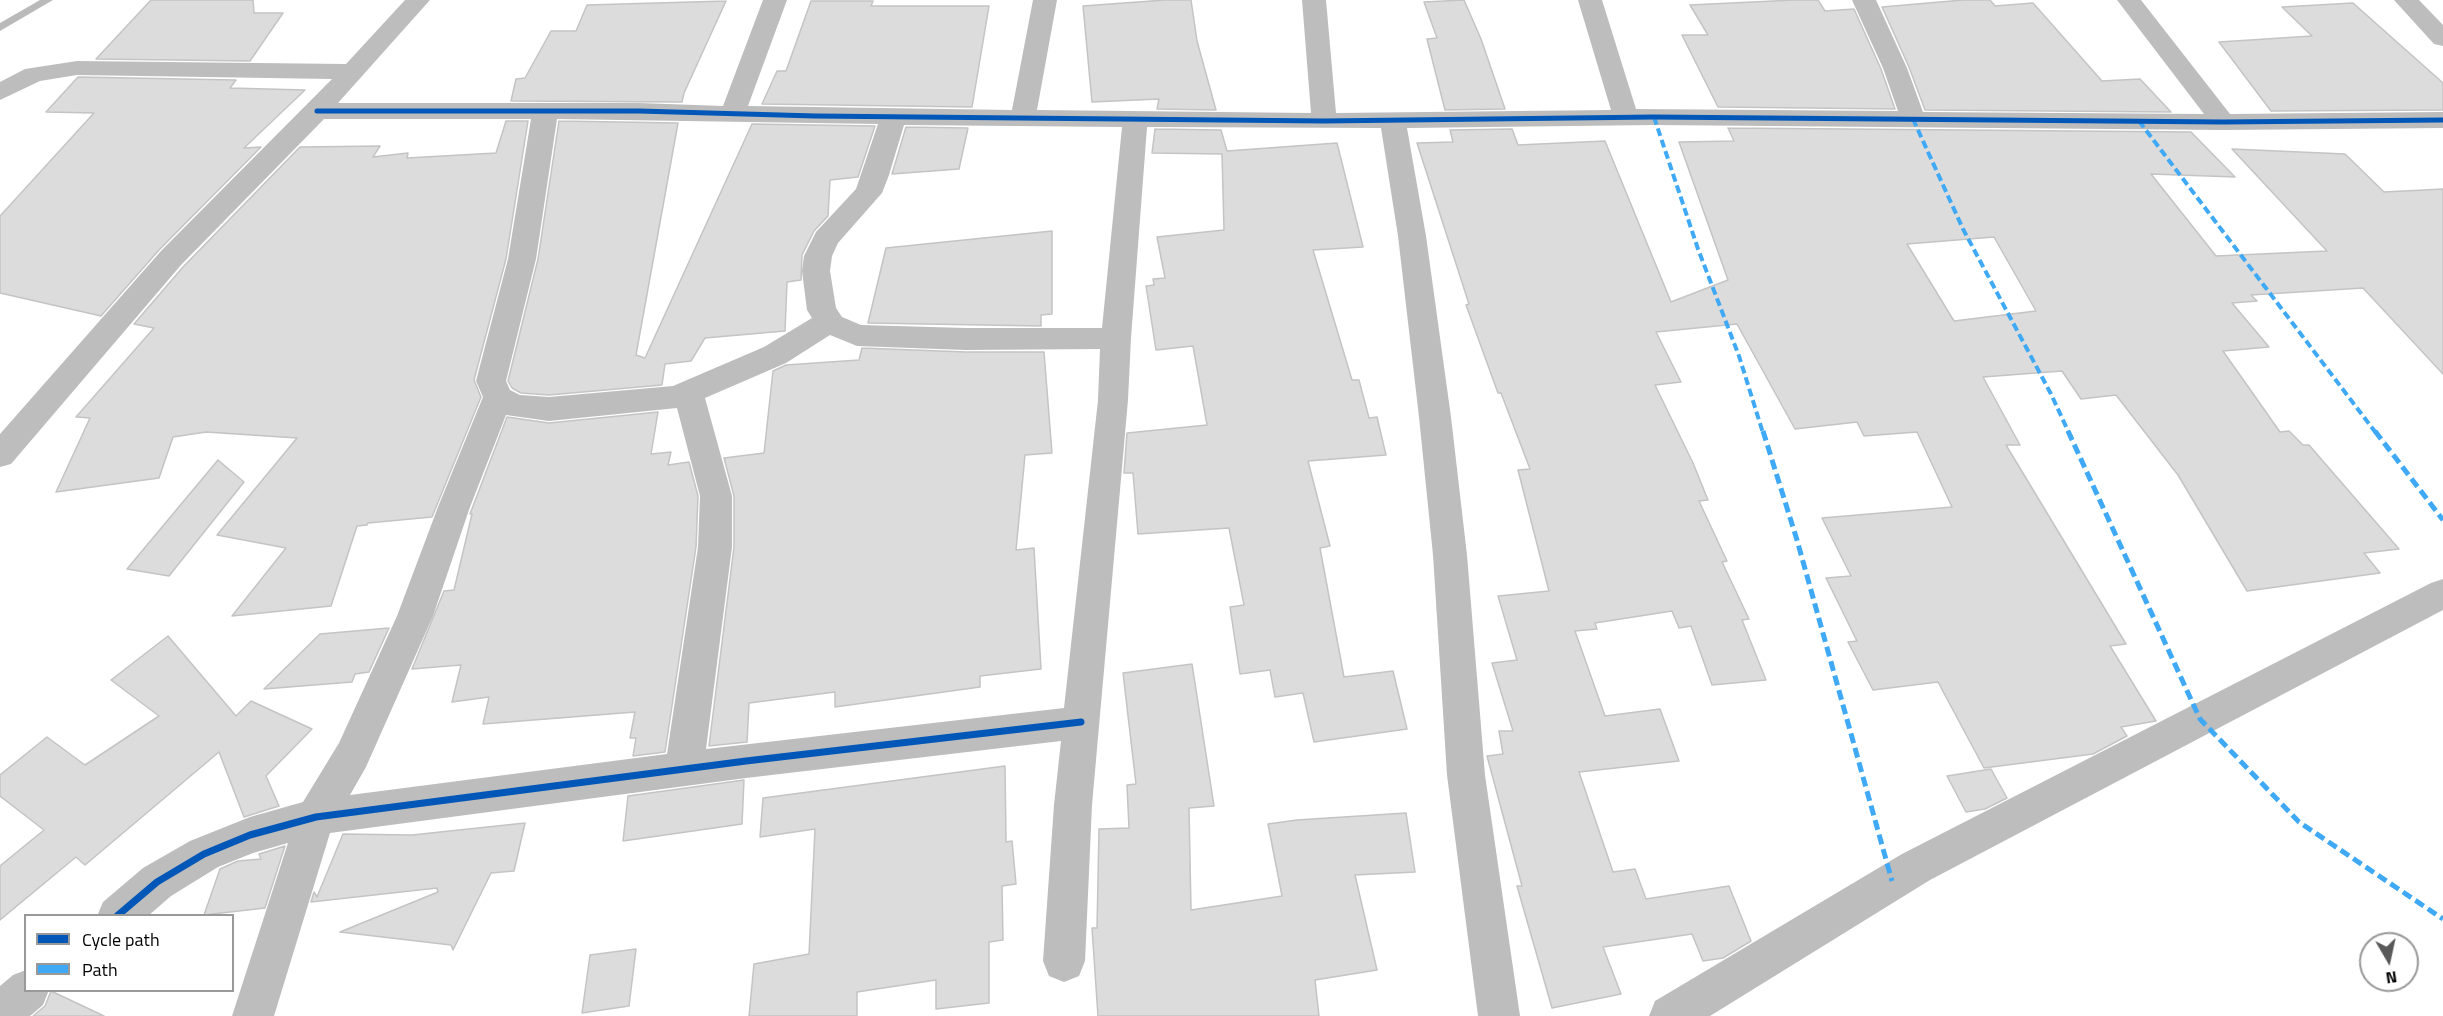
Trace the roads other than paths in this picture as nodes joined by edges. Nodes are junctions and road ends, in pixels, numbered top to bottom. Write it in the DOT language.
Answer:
graph roads {
  1 [pos="418,0"];
  2 [pos="775,0"];
  3 [pos="1045,0"];
  4 [pos="1314,0"];
  5 [pos="1590,0"];
  6 [pos="1864,0"];
  7 [pos="2129,0"];
  8 [pos="2406,0"];
  9 [pos="2443,39"];
  10 [pos="352,72"];
  11 [pos="0,92"];
  12 [pos="316,111"];
  13 [pos="545,111"];
  14 [pos="733,114"];
  15 [pos="893,117"];
  16 [pos="1023,117"];
  17 [pos="1626,118"];
  18 [pos="1913,119"];
  19 [pos="1136,120"];
  20 [pos="2443,120"];
  21 [pos="1324,121"];
  22 [pos="1393,121"];
  23 [pos="2223,122"];
  24 [pos="830,321"];
  25 [pos="1116,338"];
  26 [pos="688,393"];
  27 [pos="498,397"];
  28 [pos="0,454"];
  29 [pos="2443,593"];
  30 [pos="1082,722"];
  31 [pos="684,769"];
  32 [pos="316,817"];
  33 [pos="118,914"];
  34 [pos="1064,961"];
  35 [pos="25,992"];
  36 [pos="0,1014"];
  37 [pos="254,1016"];
  38 [pos="1499,1016"];
  39 [pos="1670,1016"];
  1 -- 10 [label="street"];
  2 -- 14 [label="street"];
  3 -- 16 [label="street"];
  4 -- 21 [label="street"];
  5 -- 17 [label="street"];
  6 -- 18 [label="street"];
  7 -- 23 [label="street"];
  8 -- 9 [label="street"];
  10 -- 11 [label="street"];
  10 -- 12 [label="street"];
  12 -- 13 [label="street"];
  12 -- 28 [label="street"];
  13 -- 14 [label="street"];
  13 -- 27 [label="street"];
  14 -- 15 [label="street"];
  15 -- 16 [label="street"];
  15 -- 24 [label="street"];
  16 -- 19 [label="street"];
  17 -- 18 [label="street"];
  17 -- 22 [label="street"];
  18 -- 23 [label="street"];
  19 -- 21 [label="street"];
  19 -- 25 [label="street"];
  20 -- 23 [label="street"];
  21 -- 22 [label="street"];
  22 -- 38 [label="street"];
  24 -- 25 [label="street"];
  24 -- 26 [label="street"];
  25 -- 30 [label="street"];
  26 -- 27 [label="street"];
  26 -- 31 [label="street"];
  27 -- 32 [label="street"];
  29 -- 39 [label="street"];
  30 -- 31 [label="street"];
  30 -- 34 [label="street"];
  31 -- 32 [label="street"];
  32 -- 33 [label="street"];
  32 -- 37 [label="street"];
  35 -- 36 [label="street"];
}
